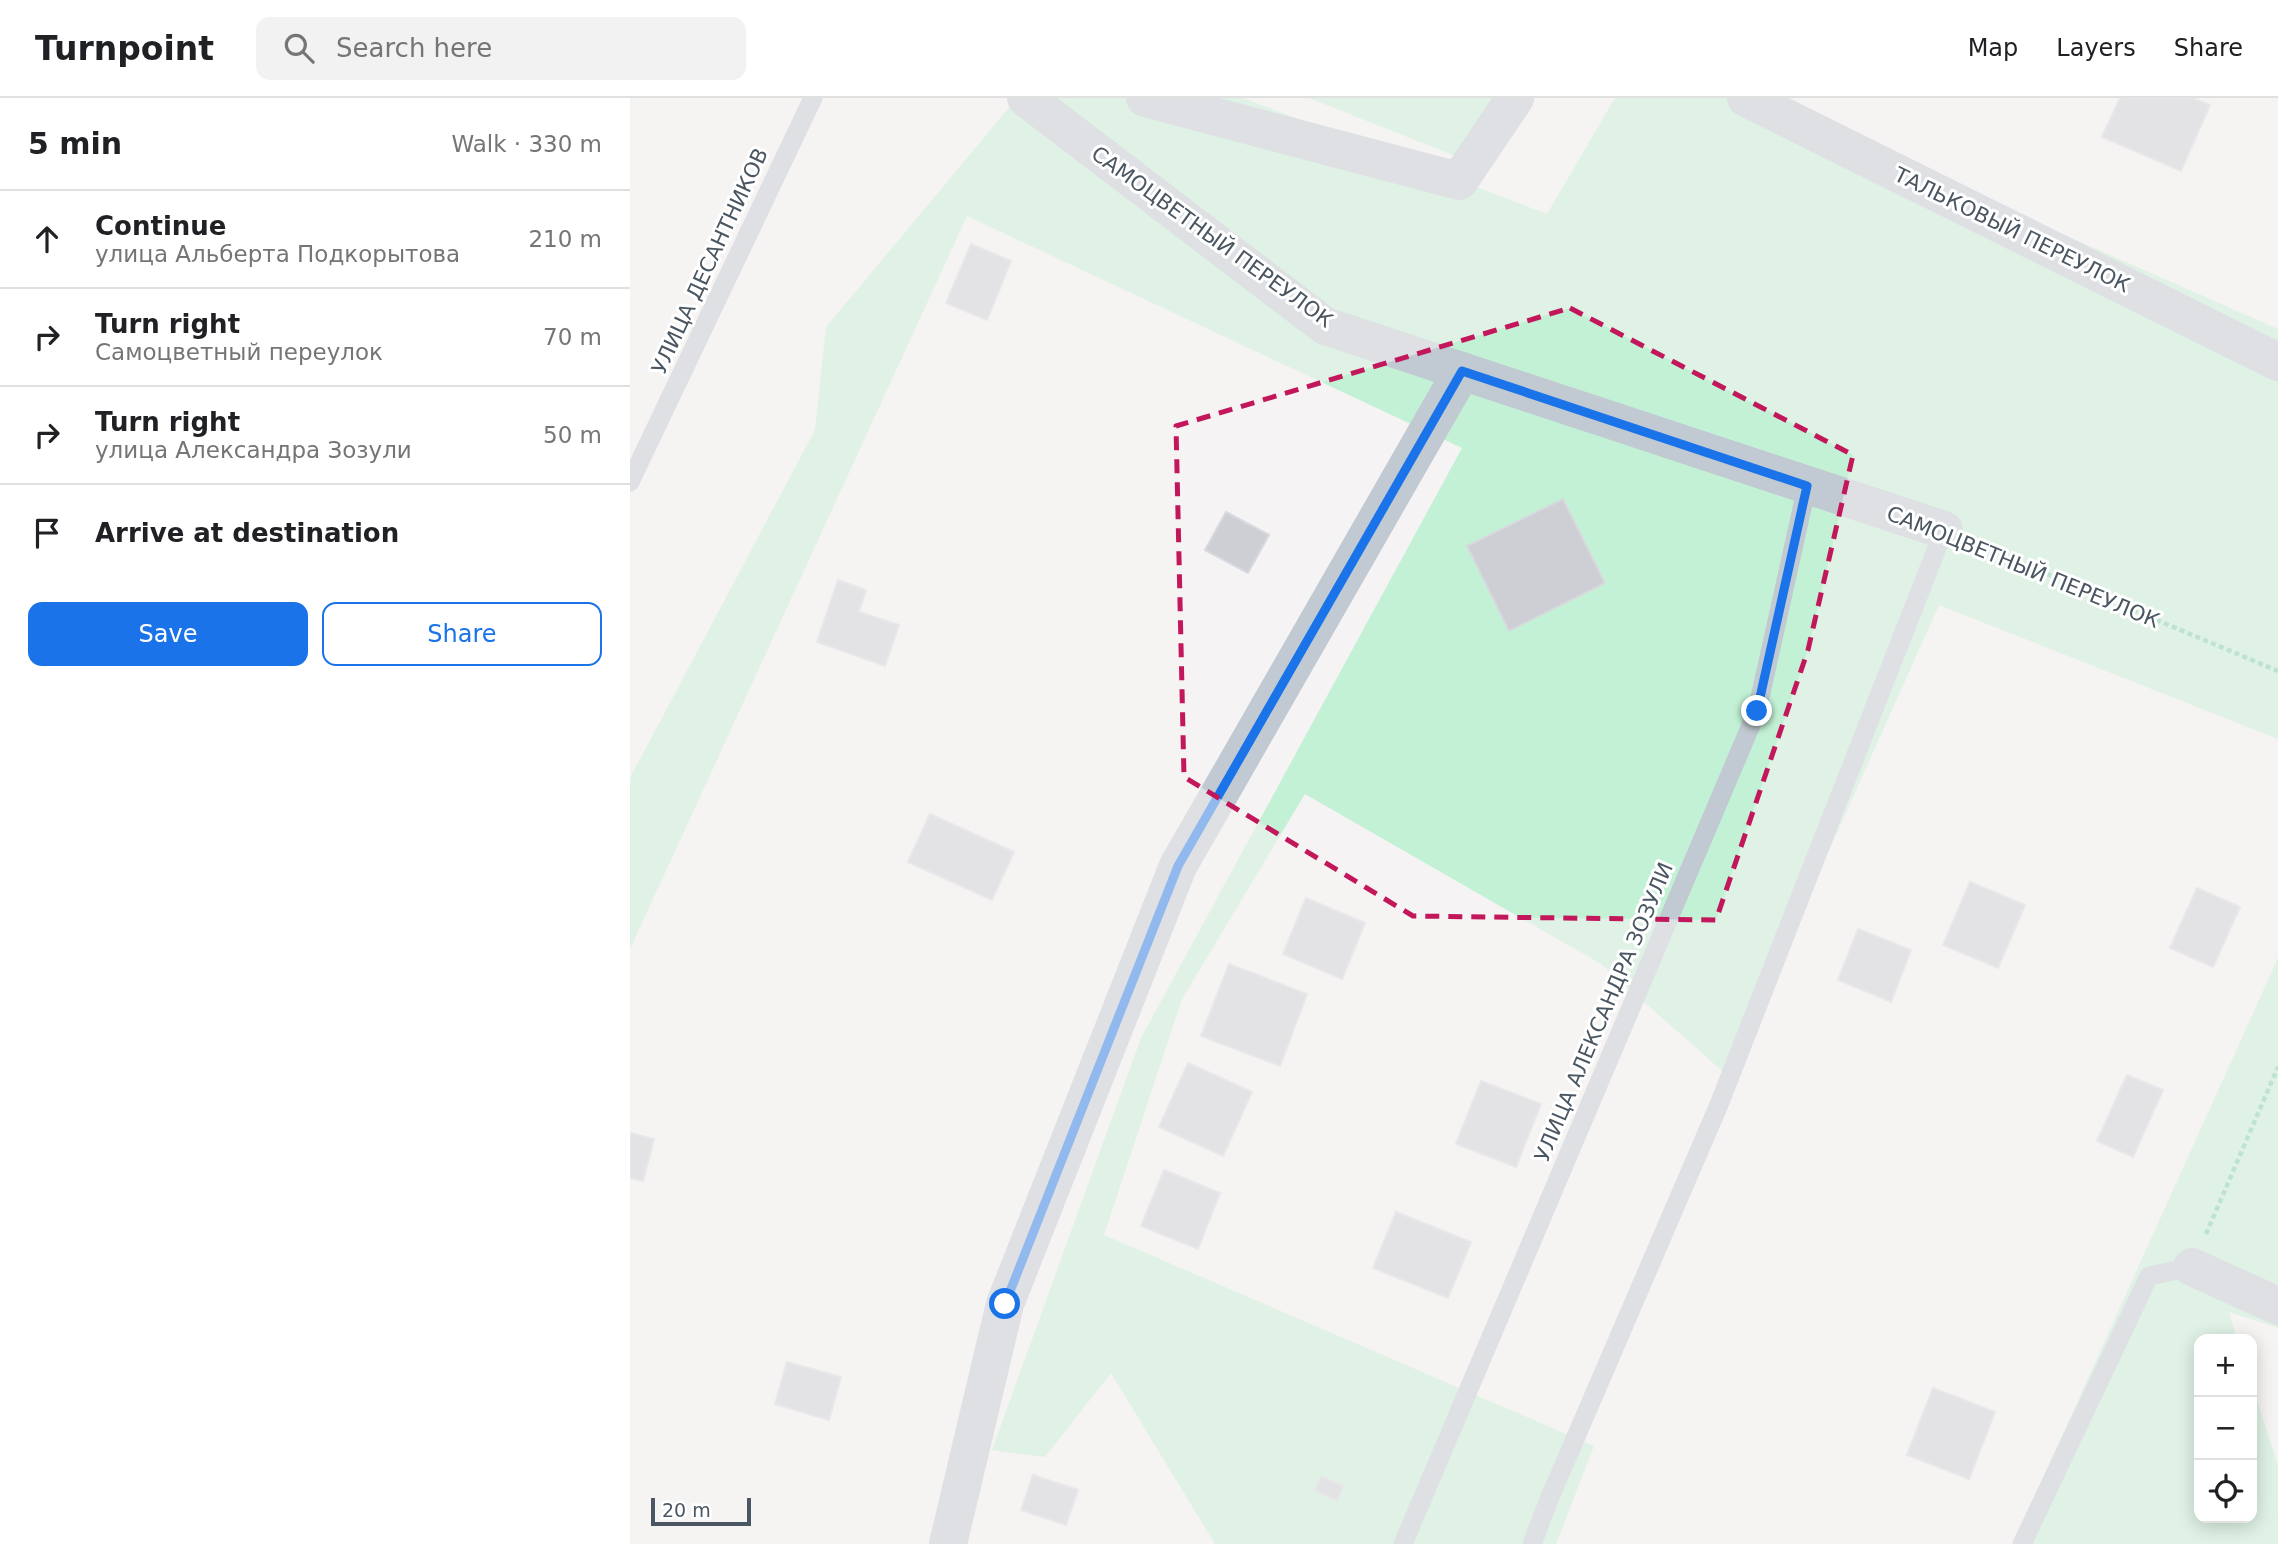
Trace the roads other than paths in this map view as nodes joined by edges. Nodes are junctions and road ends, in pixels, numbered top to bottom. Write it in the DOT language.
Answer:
graph roads {
  1 [pos="813,98"];
  2 [pos="1026,98"];
  3 [pos="1145,98"];
  4 [pos="1515,98"];
  5 [pos="1746,98"];
  6 [pos="2278,362"];
  7 [pos="1462,371"];
  8 [pos="630,482"];
  9 [pos="1807,486"];
  10 [pos="1944,530"];
  11 [pos="2192,1267"];
  12 [pos="2278,1306"];
  13 [pos="948,1544"];
  14 [pos="1403,1544"];
  15 [pos="1532,1544"];
  16 [pos="2022,1544"];
  1 -- 8 [label="lane, УЛИЦА ДЕСАНТНИКОВ"];
  2 -- 7 [label="street, САМОЦВЕТНЫЙ ПЕРЕУЛОК"];
  3 -- 4 [label="street"];
  5 -- 6 [label="street, ТАЛЬКОВЫЙ ПЕРЕУЛОК"];
  7 -- 9 [label="street, САМОЦВЕТНЫЙ ПЕРЕУЛОК"];
  7 -- 13 [label="street"];
  9 -- 10 [label="street, САМОЦВЕТНЫЙ ПЕРЕУЛОК"];
  9 -- 14 [label="lane, УЛИЦА АЛЕКСАНДРА ЗОЗУЛИ"];
  10 -- 15 [label="lane"];
  11 -- 12 [label="street"];
  11 -- 16 [label="lane"];
}
